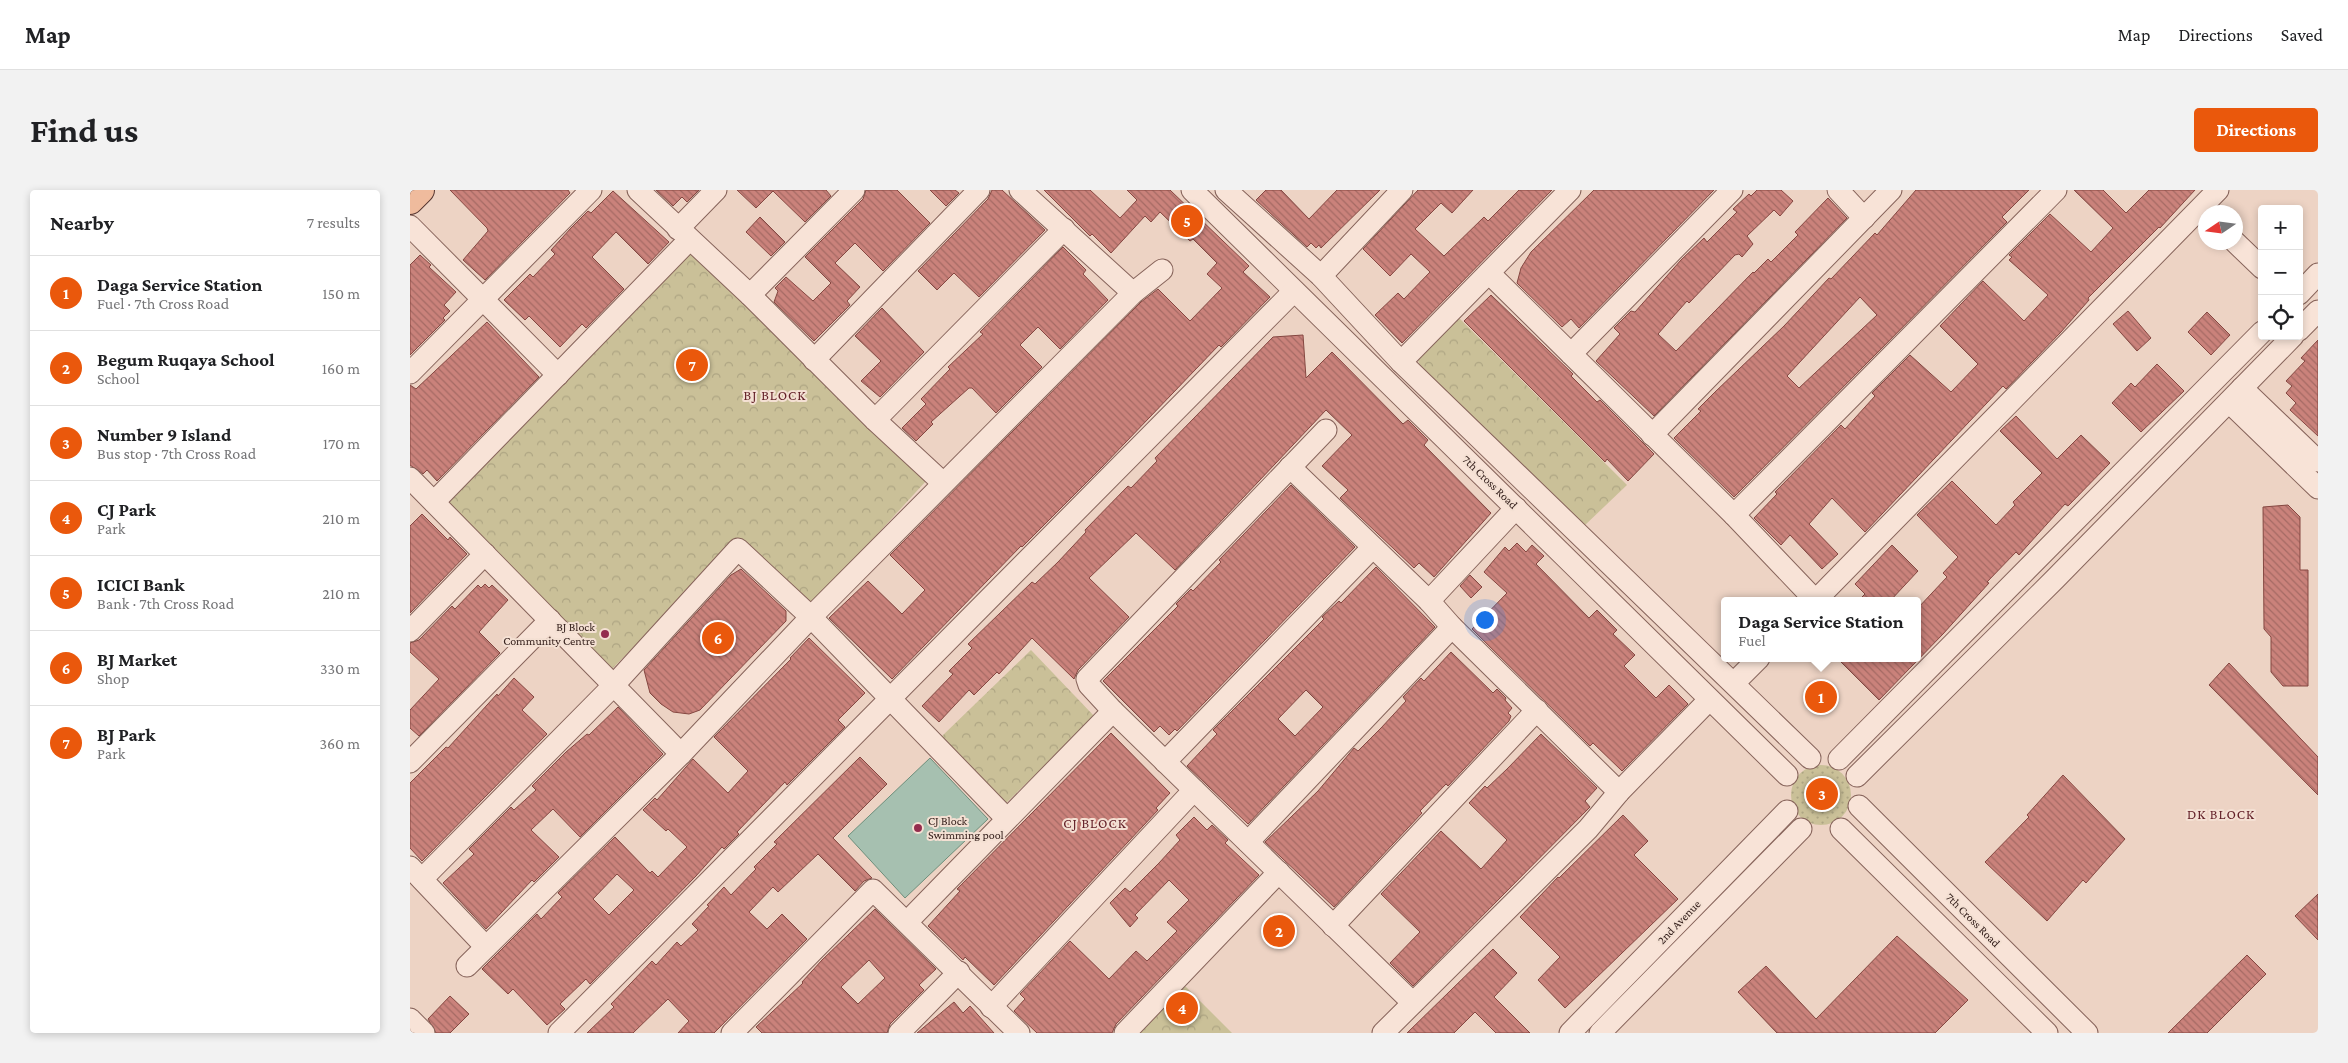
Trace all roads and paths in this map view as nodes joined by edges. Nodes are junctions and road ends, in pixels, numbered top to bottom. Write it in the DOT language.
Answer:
graph roads {
  1 [pos="421,190"];
  2 [pos="591,190"];
  3 [pos="638,190"];
  4 [pos="716,190"];
  5 [pos="854,190"];
  6 [pos="979,190"];
  7 [pos="1020,190"];
  8 [pos="1192,190"];
  9 [pos="1402,190"];
  10 [pos="1570,190"];
  11 [pos="1732,190"];
  12 [pos="1838,190"];
  13 [pos="1891,190"];
  14 [pos="2056,190"];
  15 [pos="2218,190"];
  16 [pos="1233,192"];
  17 [pos="410,202"];
  18 [pos="2207,205"];
  19 [pos="2198,216"];
  20 [pos="1864,218"];
  21 [pos="410,226"];
  22 [pos="1064,229"];
  23 [pos="684,234"];
  24 [pos="2243,250"];
  25 [pos="2258,264"];
  26 [pos="1162,270"];
  27 [pos="1489,273"];
  28 [pos="2318,274"];
  29 [pos="1321,276"];
  30 [pos="2303,290"];
  31 [pos="1294,291"];
  32 [pos="1133,293"];
  33 [pos="750,294"];
  34 [pos="483,299"];
  35 [pos="1352,310"];
  36 [pos="2318,311"];
  37 [pos="2303,326"];
  38 [pos="1333,329"];
  39 [pos="2258,336"];
  40 [pos="2289,340"];
  41 [pos="1571,354"];
  42 [pos="814,360"];
  43 [pos="1401,362"];
  44 [pos="410,373"];
  45 [pos="558,374"];
  46 [pos="2235,395"];
  47 [pos="875,420"];
  48 [pos="1326,430"];
  49 [pos="1652,435"];
  50 [pos="2318,461"];
  51 [pos="1290,467"];
  52 [pos="943,483"];
  53 [pos="2318,488"];
  54 [pos="419,494"];
  55 [pos="1516,508"];
  56 [pos="1734,515"];
  57 [pos="1372,548"];
  58 [pos="485,554"];
  59 [pos="1812,597"];
  60 [pos="1818,597"];
  61 [pos="1430,601"];
  62 [pos="811,617"];
  63 [pos="550,620"];
  64 [pos="1452,627"];
  65 [pos="410,631"];
  66 [pos="1755,662"];
  67 [pos="1734,683"];
  68 [pos="614,686"];
  69 [pos="891,698"];
  70 [pos="1709,700"];
  71 [pos="1537,710"];
  72 [pos="1113,711"];
  73 [pos="681,754"];
  74 [pos="1810,758"];
  75 [pos="1839,759"];
  76 [pos="410,762"];
  77 [pos="1165,762"];
  78 [pos="1787,776"];
  79 [pos="1857,776"];
  80 [pos="1194,790"];
  81 [pos="1619,792"];
  82 [pos="1859,806"];
  83 [pos="1787,812"];
  84 [pos="1007,819"];
  85 [pos="1821,831"];
  86 [pos="1248,842"];
  87 [pos="1279,872"];
  88 [pos="416,873"];
  89 [pos="907,922"];
  90 [pos="1333,926"];
  91 [pos="486,947"];
  92 [pos="467,966"];
  93 [pos="959,972"];
  94 [pos="1413,1003"];
  95 [pos="991,1006"];
  96 [pos="410,1019"];
  97 [pos="424,1033"];
  98 [pos="559,1033"];
  99 [pos="732,1033"];
  100 [pos="899,1033"];
  101 [pos="1019,1033"];
  102 [pos="1125,1033"];
  103 [pos="1383,1033"];
  104 [pos="1570,1033"];
  105 [pos="1600,1033"];
  106 [pos="2047,1033"];
  107 [pos="2087,1033"];
  1 -- 17 [label="main road"];
  2 -- 34 [label="street"];
  3 -- 23 [label="street"];
  4 -- 23 [label="street"];
  5 -- 33 [label="street"];
  6 -- 42 [label="street"];
  7 -- 22 [label="street"];
  8 -- 31 [label="street, 7th Cross Road"];
  9 -- 29 [label="street"];
  10 -- 27 [label="street"];
  11 -- 41 [label="street"];
  12 -- 20 [label="street"];
  13 -- 20 [label="street"];
  14 -- 56 [label="street"];
  15 -- 18 [label="street"];
  16 -- 29 [label="street, 7th Cross Road"];
  19 -- 60 [label="street"];
  20 -- 49 [label="street"];
  21 -- 34 [label="street"];
  22 -- 32 [label="street"];
  22 -- 47 [label="street"];
  23 -- 33 [label="street"];
  23 -- 45 [label="street"];
  24 -- 25 [label="street"];
  26 -- 32 [label="street"];
  27 -- 41 [label="street"];
  27 -- 43 [label="street"];
  28 -- 30 [label="street"];
  29 -- 35 [label="street, 7th Cross Road"];
  31 -- 38 [label="street, 7th Cross Road"];
  31 -- 69 [label="street"];
  32 -- 52 [label="street"];
  33 -- 42 [label="street"];
  34 -- 44 [label="street"];
  34 -- 45 [label="street"];
  35 -- 38 [label="street"];
  35 -- 43 [label="street, 7th Cross Road"];
  36 -- 37 [label="street"];
  38 -- 55 [label="street, 7th Cross Road"];
  39 -- 75 [label="street"];
  40 -- 46 [label="street"];
  41 -- 49 [label="street"];
  42 -- 47 [label="street"];
  43 -- 67 [label="street, 7th Cross Road"];
  45 -- 54 [label="street"];
  46 -- 50 [label="street"];
  46 -- 53 [label="street"];
  46 -- 79 [label="street"];
  47 -- 52 [label="street"];
  48 -- 51 [label="street"];
  49 -- 56 [label="street"];
  51 -- 57 [label="street"];
  51 -- 72 [label="street"];
  52 -- 62 [label="street"];
  54 -- 58 [label="street"];
  55 -- 61 [label="street"];
  55 -- 70 [label="street, 7th Cross Road"];
  56 -- 59 [label="street"];
  57 -- 61 [label="street"];
  57 -- 77 [label="street"];
  58 -- 63 [label="street"];
  58 -- 65 [label="street"];
  61 -- 64 [label="street"];
  62 -- 68 [label="street"];
  62 -- 69 [label="street"];
  62 -- 73 [label="street"];
  63 -- 68 [label="street"];
  63 -- 76 [label="street"];
  64 -- 71 [label="street"];
  64 -- 86 [label="street"];
  66 -- 67 [label="street"];
  67 -- 74 [label="street, 7th Cross Road"];
  68 -- 73 [label="street"];
  68 -- 88 [label="street"];
  69 -- 84 [label="street"];
  69 -- 98 [label="street"];
  70 -- 78 [label="street, 7th Cross Road"];
  70 -- 81 [label="street"];
  71 -- 81 [label="street"];
  71 -- 90 [label="street"];
  72 -- 77 [label="street"];
  72 -- 84 [label="street"];
  73 -- 91 [label="street"];
  74 -- 75 [label="street"];
  74 -- 78 [label="street"];
  75 -- 79 [label="street"];
  77 -- 80 [label="street"];
  78 -- 83 [label="street"];
  79 -- 82 [label="street"];
  80 -- 86 [label="street"];
  80 -- 95 [label="street"];
  81 -- 94 [label="street"];
  82 -- 85 [label="street"];
  82 -- 107 [label="street, 7th Cross Road"];
  83 -- 85 [label="street"];
  83 -- 104 [label="street, 2nd Avenue"];
  84 -- 89 [label="street"];
  85 -- 105 [label="street, 2nd Avenue"];
  85 -- 106 [label="street"];
  86 -- 87 [label="street"];
  87 -- 90 [label="street"];
  87 -- 102 [label="street"];
  88 -- 91 [label="street"];
  89 -- 93 [label="street"];
  89 -- 99 [label="street"];
  90 -- 94 [label="street"];
  91 -- 92 [label="street"];
  93 -- 95 [label="street"];
  93 -- 100 [label="street"];
  94 -- 103 [label="street"];
  95 -- 101 [label="street"];
  96 -- 97 [label="street"];
}
